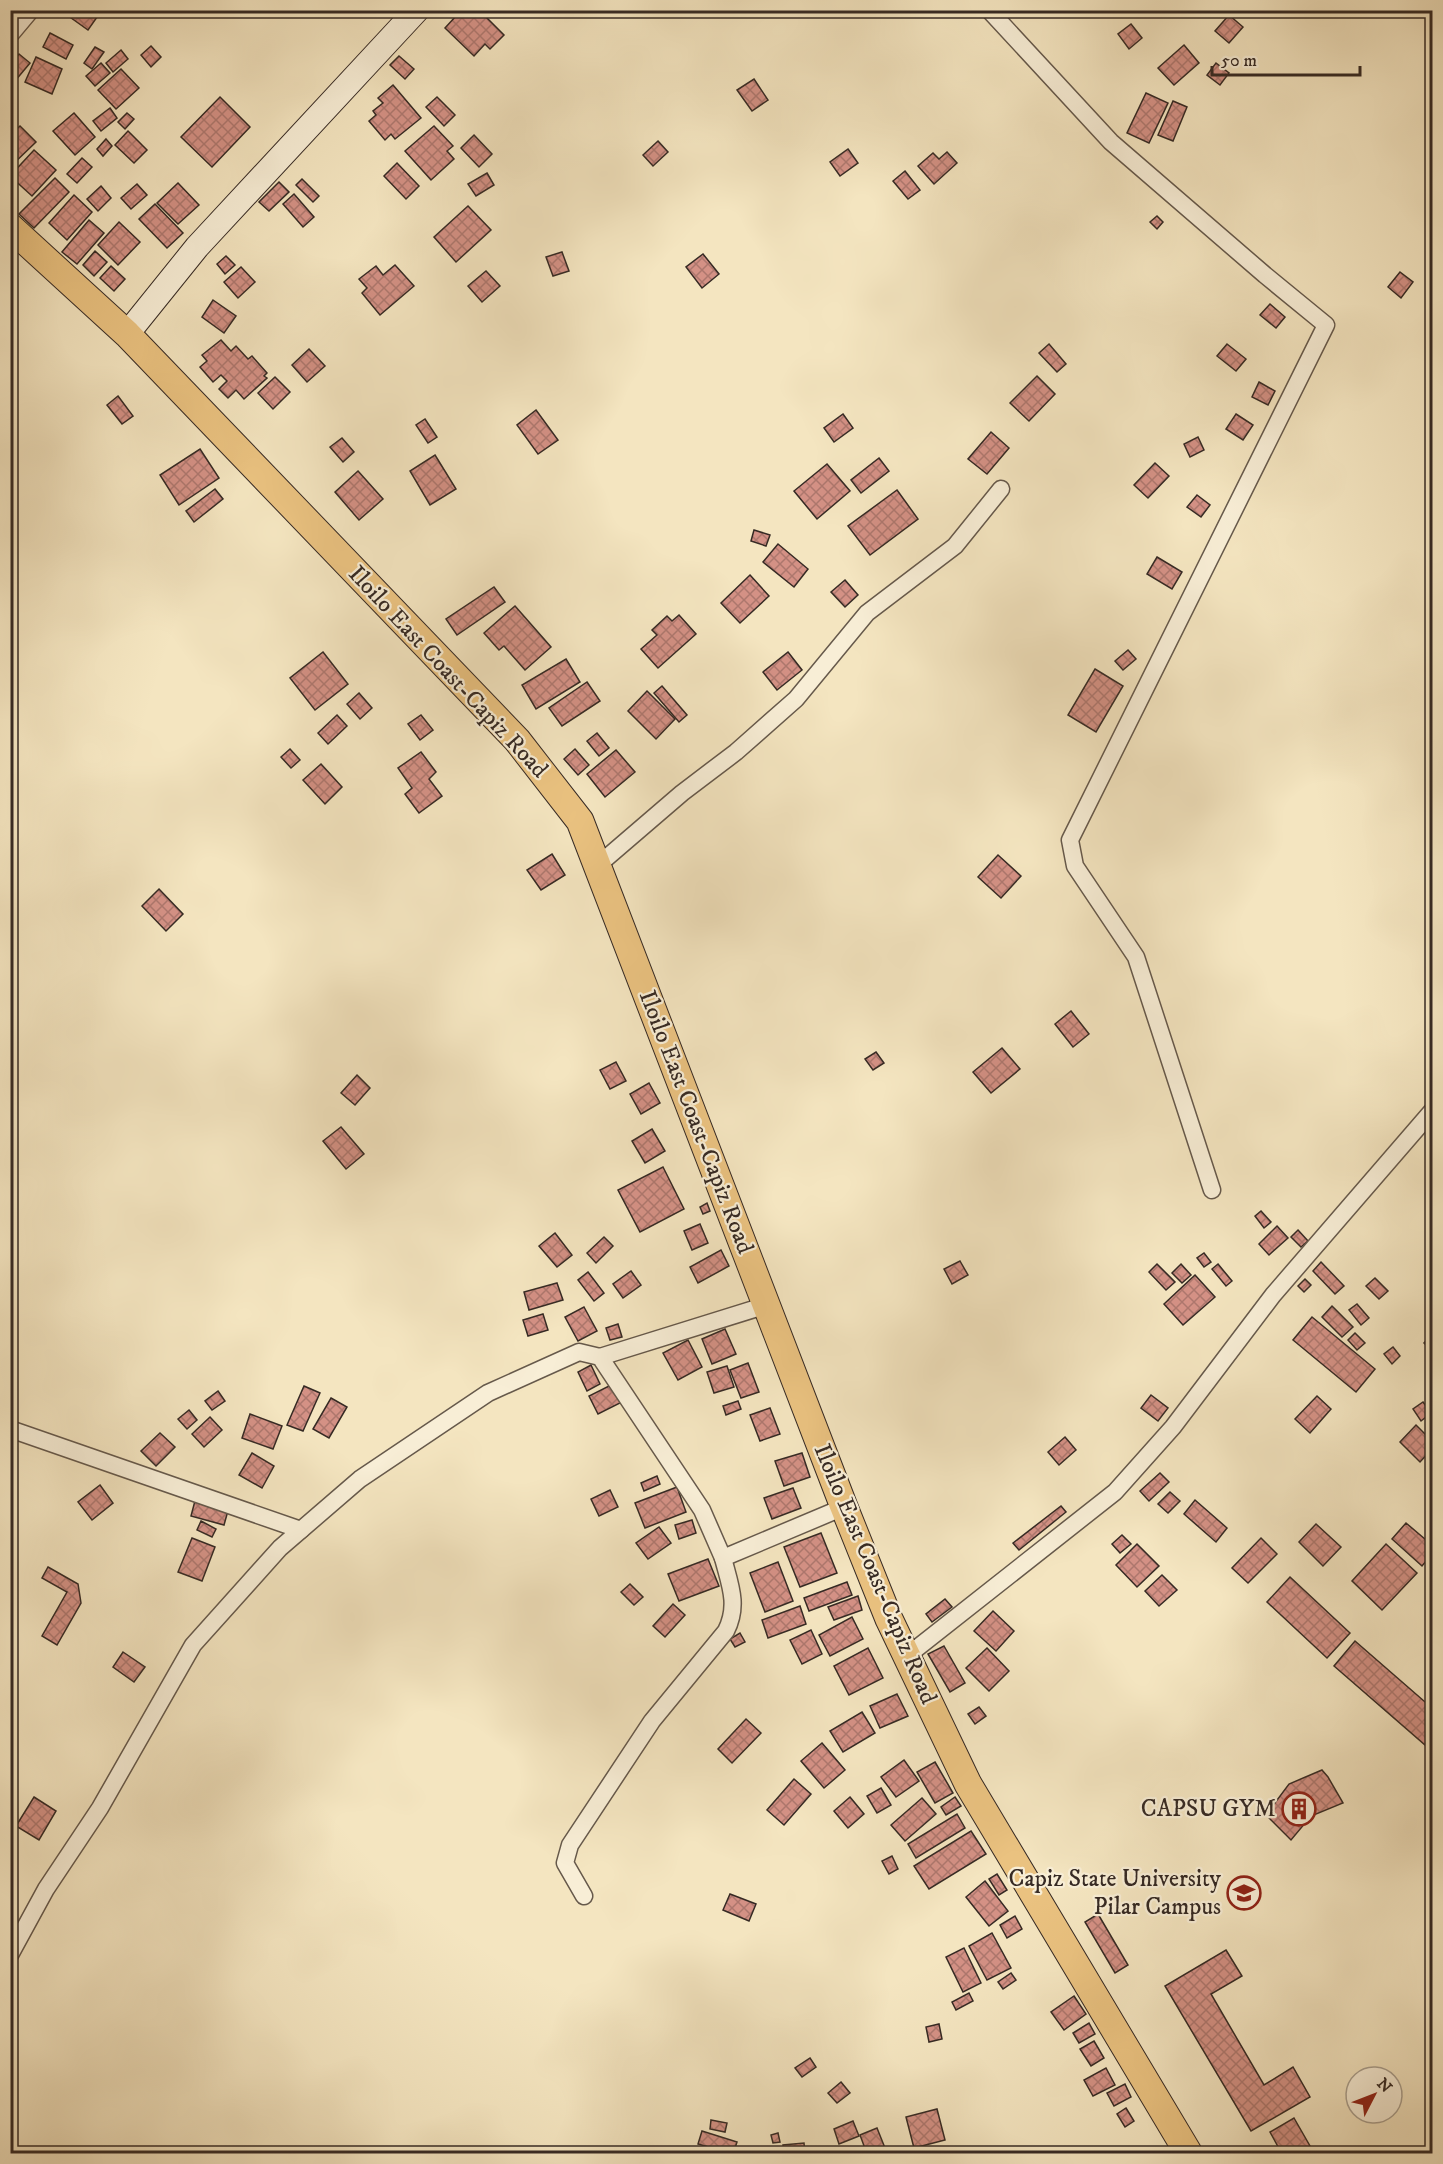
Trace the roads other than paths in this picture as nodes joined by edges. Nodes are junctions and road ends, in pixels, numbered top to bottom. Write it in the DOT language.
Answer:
graph roads {
  1 [pos="31,10"];
  2 [pos="417,10"];
  3 [pos="989,10"];
  4 [pos="10,35"];
  5 [pos="12,231"];
  6 [pos="127,334"];
  7 [pos="1001,489"];
  8 [pos="597,866"];
  9 [pos="1432,1111"];
  10 [pos="1212,1190"];
  11 [pos="766,1305"];
  12 [pos="600,1357"];
  13 [pos="10,1430"];
  14 [pos="844,1507"];
  15 [pos="301,1530"];
  16 [pos="723,1558"];
  17 [pos="907,1656"];
  18 [pos="585,1896"];
  19 [pos="10,1955"];
  20 [pos="1189,2154"];
  1 -- 4 [label="street"];
  2 -- 6 [label="street"];
  3 -- 10 [label="street"];
  5 -- 6 [label="main road, Iloilo East Coast-Capiz Road"];
  6 -- 8 [label="main road, Iloilo East Coast-Capiz Road"];
  7 -- 8 [label="street"];
  8 -- 11 [label="main road, Iloilo East Coast-Capiz Road"];
  9 -- 17 [label="street"];
  11 -- 12 [label="street"];
  11 -- 14 [label="main road, Iloilo East Coast-Capiz Road"];
  12 -- 15 [label="street"];
  12 -- 16 [label="street"];
  13 -- 15 [label="street"];
  14 -- 16 [label="street"];
  14 -- 17 [label="main road, Iloilo East Coast-Capiz Road"];
  15 -- 19 [label="street"];
  16 -- 18 [label="street"];
  17 -- 20 [label="main road, Iloilo East Coast-Capiz Road"];
}
